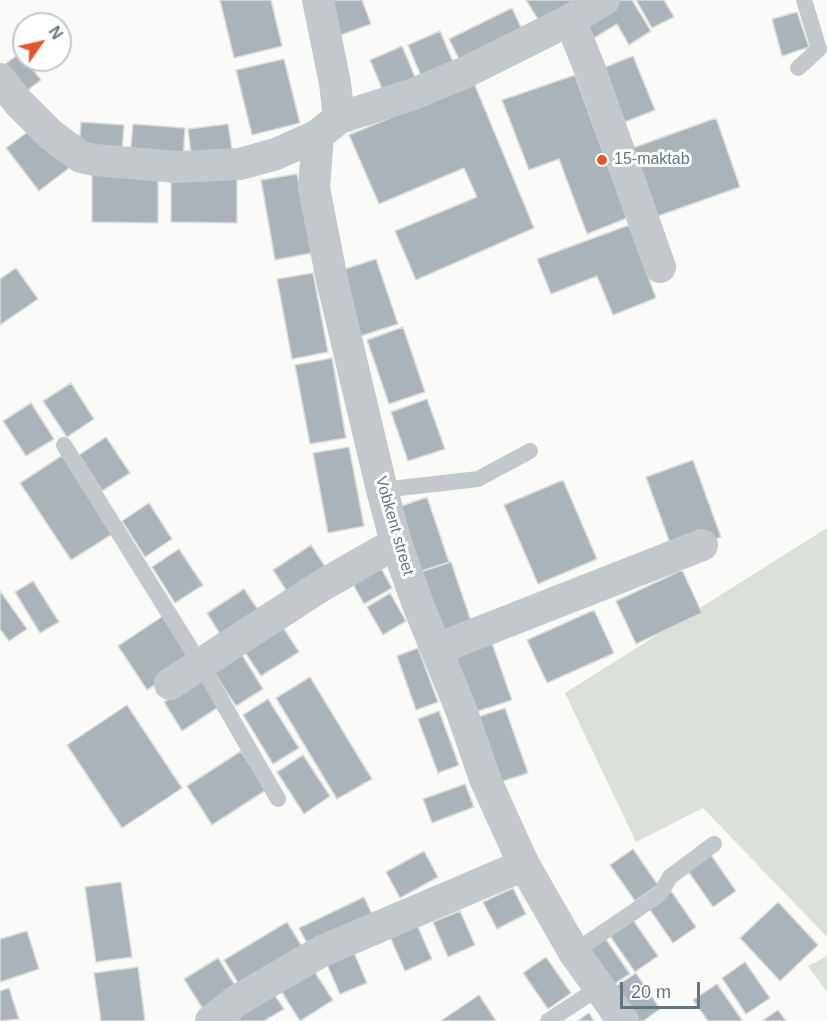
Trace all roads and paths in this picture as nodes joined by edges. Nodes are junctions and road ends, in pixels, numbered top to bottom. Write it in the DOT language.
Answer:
graph roads {
  1 [pos="318,0"];
  2 [pos="604,0"];
  3 [pos="804,0"];
  4 [pos="570,20"];
  5 [pos="798,68"];
  6 [pos="0,79"];
  7 [pos="328,127"];
  8 [pos="660,267"];
  9 [pos="64,445"];
  10 [pos="530,451"];
  11 [pos="382,490"];
  12 [pos="396,543"];
  13 [pos="702,545"];
  14 [pos="437,649"];
  15 [pos="201,665"];
  16 [pos="170,684"];
  17 [pos="278,799"];
  18 [pos="714,844"];
  19 [pos="524,865"];
  20 [pos="574,952"];
  21 [pos="600,987"];
  22 [pos="211,1021"];
  23 [pos="548,1021"];
  24 [pos="623,1021"];
  1 -- 7 [label="street, Vobkent street"];
  2 -- 4 [label="street"];
  3 -- 5 [label="lane"];
  4 -- 7 [label="street"];
  4 -- 8 [label="street"];
  6 -- 7 [label="street"];
  7 -- 11 [label="street, Vobkent street"];
  9 -- 15 [label="lane"];
  10 -- 11 [label="lane"];
  11 -- 12 [label="street, Vobkent street"];
  12 -- 14 [label="street, Vobkent street"];
  12 -- 15 [label="street"];
  13 -- 14 [label="street"];
  14 -- 19 [label="street, Vobkent street"];
  15 -- 16 [label="street"];
  15 -- 17 [label="lane"];
  18 -- 20 [label="lane"];
  19 -- 20 [label="street, Vobkent street"];
  19 -- 22 [label="street"];
  20 -- 21 [label="street, Vobkent street"];
  21 -- 23 [label="lane"];
  21 -- 24 [label="street, Vobkent street"];
}
